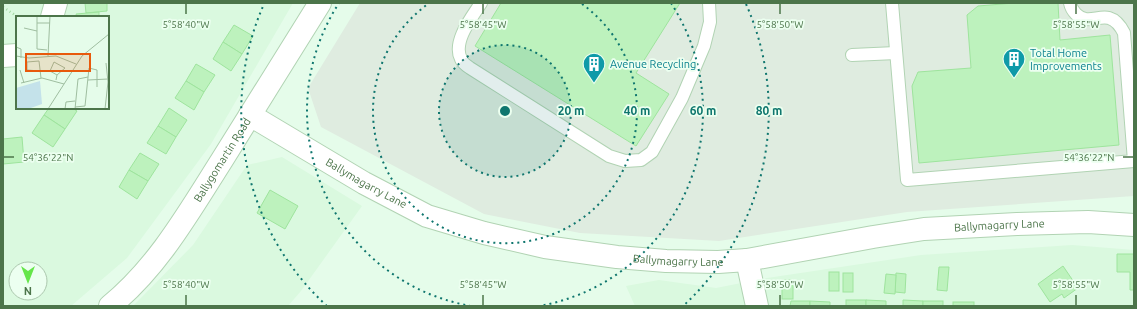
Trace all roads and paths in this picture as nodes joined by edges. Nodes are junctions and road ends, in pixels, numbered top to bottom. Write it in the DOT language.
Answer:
graph roads {
  1 [pos="56,3"];
  2 [pos="320,3"];
  3 [pos="480,3"];
  4 [pos="709,3"];
  5 [pos="892,3"];
  6 [pos="1070,3"];
  7 [pos="3,7"];
  8 [pos="16,16"];
  9 [pos="52,16"];
  10 [pos="896,53"];
  11 [pos="16,55"];
  12 [pos="852,55"];
  13 [pos="3,56"];
  14 [pos="250,115"];
  15 [pos="1134,225"];
  16 [pos="747,260"];
  17 [pos="110,306"];
  18 [pos="757,306"];
  1 -- 9 [label="street"];
  2 -- 14 [label="street, Ballygomartin Road"];
  3 -- 4 [label="lane"];
  5 -- 10 [label="lane"];
  6 -- 10 [label="lane"];
  7 -- 8 [label="path"];
  10 -- 12 [label="lane"];
  11 -- 13 [label="street"];
  14 -- 16 [label="street, Ballymagarry Lane"];
  14 -- 17 [label="street, Ballygomartin Road"];
  15 -- 16 [label="street, Ballymagarry Lane"];
  16 -- 18 [label="street"];
}
